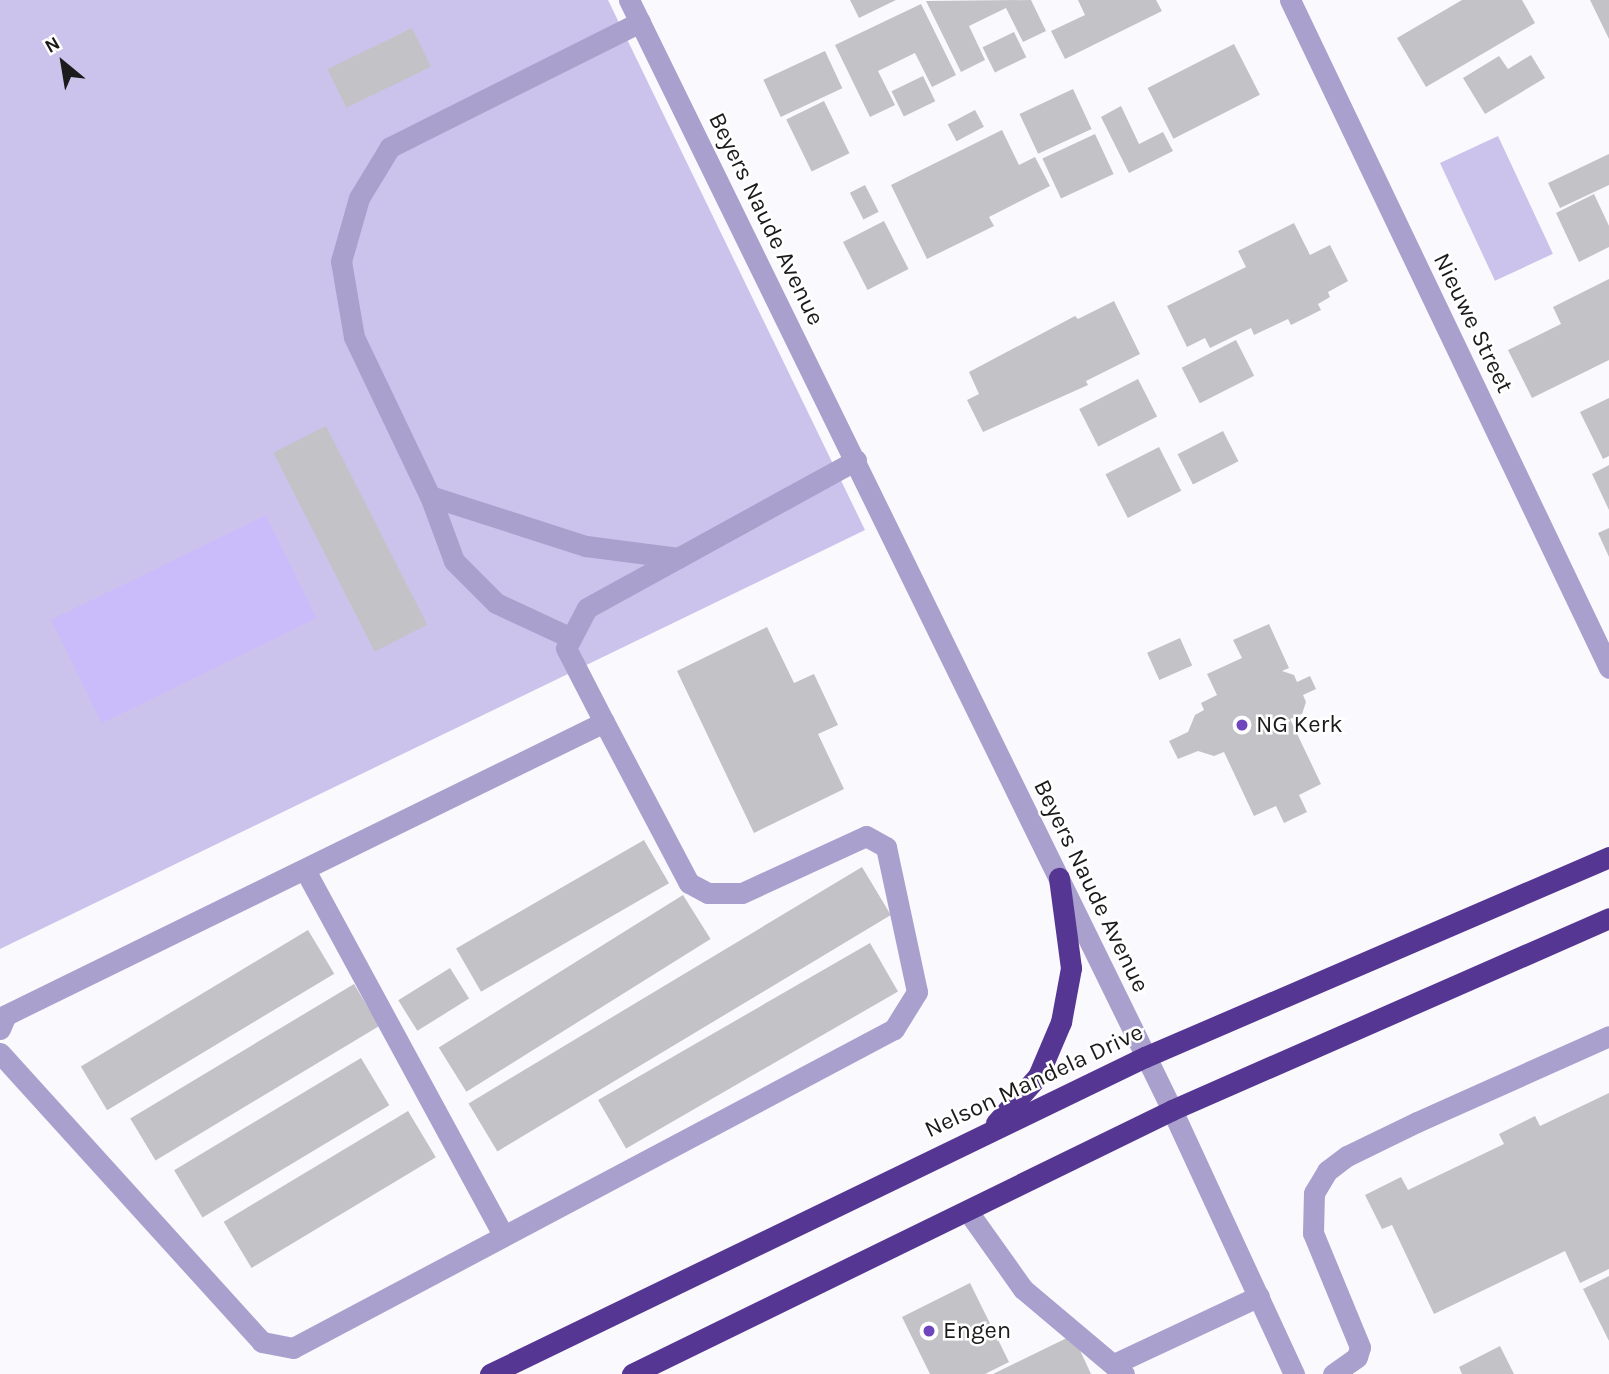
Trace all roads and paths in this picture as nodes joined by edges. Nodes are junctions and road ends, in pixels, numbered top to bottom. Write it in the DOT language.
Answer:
graph roads {
  1 [pos="629,0"];
  2 [pos="1290,0"];
  3 [pos="640,22"];
  4 [pos="856,460"];
  5 [pos="430,496"];
  6 [pos="678,558"];
  7 [pos="569,643"];
  8 [pos="1609,668"];
  9 [pos="604,722"];
  10 [pos="1609,857"];
  11 [pos="306,870"];
  12 [pos="1059,878"];
  13 [pos="1609,918"];
  14 [pos="0,1030"];
  15 [pos="1609,1036"];
  16 [pos="0,1053"];
  17 [pos="1145,1057"];
  18 [pos="1172,1110"];
  19 [pos="990,1130"];
  20 [pos="969,1213"];
  21 [pos="503,1235"];
  22 [pos="1259,1296"];
  23 [pos="1119,1369"];
  24 [pos="490,1374"];
  25 [pos="632,1374"];
  26 [pos="1294,1374"];
  27 [pos="1333,1374"];
  1 -- 3 [label="street, Beyers Naude Avenue"];
  2 -- 8 [label="street, Nieuwe Street"];
  3 -- 4 [label="street, Beyers Naude Avenue"];
  3 -- 5 [label="street"];
  4 -- 6 [label="street"];
  4 -- 12 [label="street, Beyers Naude Avenue"];
  5 -- 6 [label="street"];
  5 -- 7 [label="street"];
  6 -- 7 [label="street"];
  7 -- 9 [label="street"];
  9 -- 11 [label="street"];
  9 -- 21 [label="street"];
  10 -- 17 [label="highway, Nelson Mandela Drive"];
  11 -- 14 [label="street"];
  11 -- 21 [label="street"];
  12 -- 17 [label="street, Beyers Naude Avenue"];
  12 -- 19 [label="highway"];
  13 -- 18 [label="highway"];
  15 -- 27 [label="street"];
  16 -- 21 [label="street"];
  17 -- 18 [label="street, Beyers Naude Avenue"];
  17 -- 19 [label="highway, Nelson Mandela Drive"];
  18 -- 20 [label="highway"];
  18 -- 22 [label="street, Beyers Naude Avenue"];
  19 -- 24 [label="highway, Nelson Mandela Drive"];
  20 -- 23 [label="street"];
  20 -- 25 [label="highway"];
  22 -- 23 [label="street"];
  22 -- 26 [label="street, Beyers Naude Avenue"];
}
